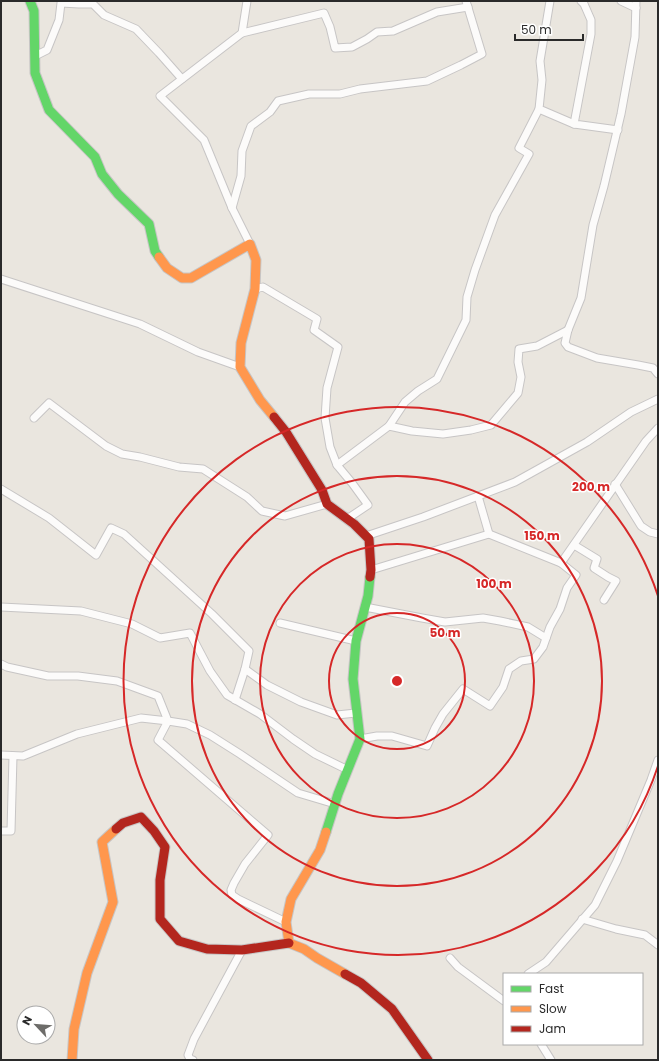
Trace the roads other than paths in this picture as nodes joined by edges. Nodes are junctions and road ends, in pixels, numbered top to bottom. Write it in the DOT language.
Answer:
graph roads {
  1 [pos="30,1"];
  2 [pos="247,1"];
  3 [pos="550,1"];
  4 [pos="581,1"];
  5 [pos="621,1"];
  6 [pos="467,4"];
  7 [pos="636,5"];
  8 [pos="242,33"];
  9 [pos="35,56"];
  10 [pos="182,79"];
  11 [pos="539,109"];
  12 [pos="574,124"];
  13 [pos="618,130"];
  14 [pos="232,208"];
  15 [pos="250,244"];
  16 [pos="1,279"];
  17 [pos="255,289"];
  18 [pos="568,330"];
  19 [pos="240,366"];
  20 [pos="658,374"];
  21 [pos="658,399"];
  22 [pos="34,418"];
  23 [pos="389,426"];
  24 [pos="658,428"];
  25 [pos="337,465"];
  26 [pos="615,484"];
  27 [pos="1,489"];
  28 [pos="478,496"];
  29 [pos="328,504"];
  30 [pos="347,518"];
  31 [pos="489,534"];
  32 [pos="658,534"];
  33 [pos="366,536"];
  34 [pos="574,545"];
  35 [pos="561,563"];
  36 [pos="371,570"];
  37 [pos="604,600"];
  38 [pos="1,607"];
  39 [pos="365,607"];
  40 [pos="280,623"];
  41 [pos="546,638"];
  42 [pos="356,641"];
  43 [pos="1,664"];
  44 [pos="245,670"];
  45 [pos="235,700"];
  46 [pos="356,713"];
  47 [pos="168,721"];
  48 [pos="360,739"];
  49 [pos="1,755"];
  50 [pos="13,756"];
  51 [pos="658,760"];
  52 [pos="348,770"];
  53 [pos="335,804"];
  54 [pos="1,831"];
  55 [pos="582,919"];
  56 [pos="286,922"];
  57 [pos="289,943"];
  58 [pos="658,945"];
  59 [pos="242,950"];
  60 [pos="450,958"];
  61 [pos="530,973"];
  62 [pos="503,998"];
  63 [pos="542,1045"];
  64 [pos="72,1060"];
  65 [pos="193,1060"];
  66 [pos="428,1060"];
  67 [pos="551,1060"];
  1 -- 9 [label="street"];
  2 -- 8 [label="street"];
  3 -- 11 [label="street"];
  4 -- 12 [label="street"];
  5 -- 7 [label="street"];
  6 -- 8 [label="street"];
  6 -- 14 [label="street"];
  7 -- 13 [label="street"];
  8 -- 10 [label="street"];
  9 -- 10 [label="street"];
  9 -- 15 [label="street"];
  10 -- 14 [label="street"];
  11 -- 12 [label="street"];
  11 -- 23 [label="street"];
  12 -- 13 [label="street"];
  13 -- 18 [label="street"];
  14 -- 15 [label="street"];
  15 -- 17 [label="street"];
  16 -- 19 [label="street"];
  17 -- 19 [label="street"];
  17 -- 25 [label="street"];
  18 -- 20 [label="street"];
  18 -- 23 [label="street"];
  19 -- 29 [label="street"];
  21 -- 28 [label="street"];
  22 -- 29 [label="street"];
  23 -- 25 [label="street"];
  24 -- 26 [label="street"];
  25 -- 30 [label="street"];
  26 -- 32 [label="street"];
  26 -- 34 [label="street"];
  27 -- 44 [label="street"];
  28 -- 31 [label="street"];
  28 -- 33 [label="street"];
  29 -- 30 [label="street"];
  30 -- 33 [label="street"];
  31 -- 35 [label="street"];
  31 -- 36 [label="street"];
  33 -- 36 [label="street"];
  34 -- 35 [label="street"];
  34 -- 37 [label="street"];
  35 -- 41 [label="street"];
  36 -- 39 [label="street"];
  38 -- 45 [label="street"];
  39 -- 41 [label="street"];
  39 -- 42 [label="street"];
  40 -- 42 [label="street"];
  41 -- 48 [label="street"];
  42 -- 46 [label="street"];
  43 -- 47 [label="street"];
  44 -- 45 [label="street"];
  44 -- 46 [label="street"];
  45 -- 52 [label="street"];
  46 -- 48 [label="street"];
  47 -- 50 [label="street"];
  47 -- 53 [label="street"];
  47 -- 56 [label="street"];
  48 -- 52 [label="street"];
  49 -- 50 [label="street"];
  50 -- 54 [label="street"];
  51 -- 55 [label="street"];
  52 -- 53 [label="street"];
  53 -- 56 [label="street"];
  55 -- 58 [label="street"];
  55 -- 61 [label="street"];
  56 -- 57 [label="street"];
  57 -- 59 [label="street"];
  57 -- 66 [label="street"];
  59 -- 64 [label="street"];
  59 -- 65 [label="street"];
  60 -- 62 [label="street"];
  63 -- 67 [label="street"];
}
